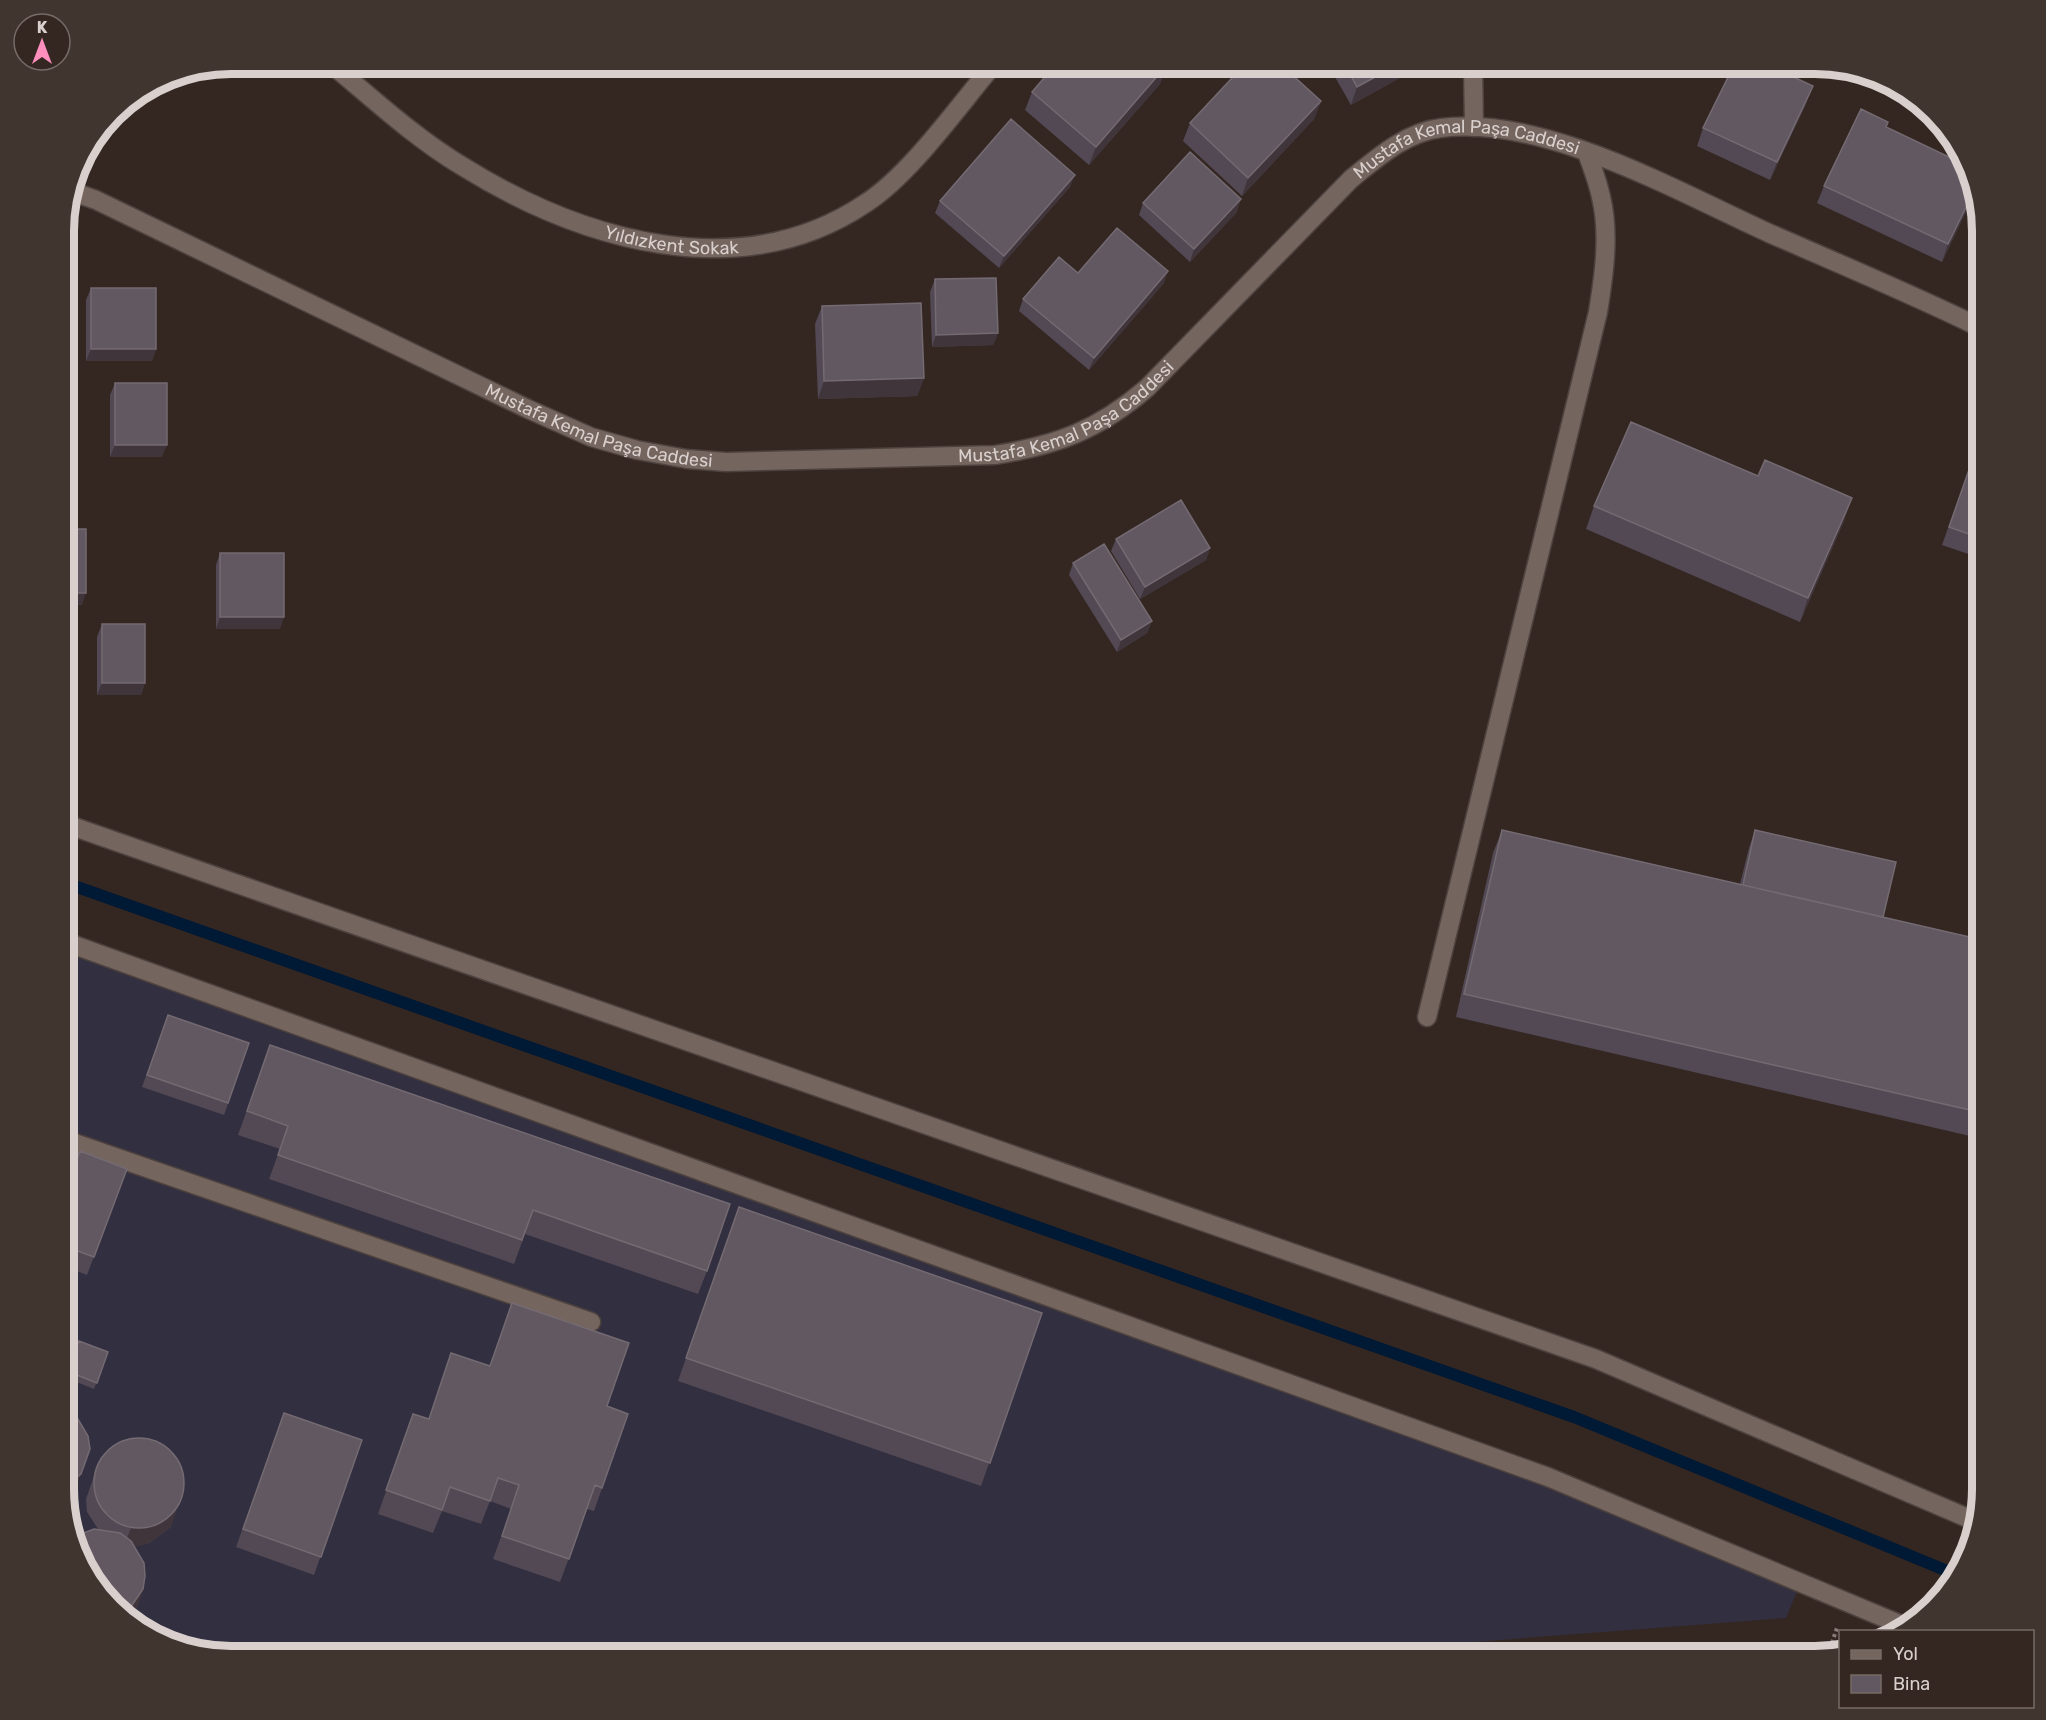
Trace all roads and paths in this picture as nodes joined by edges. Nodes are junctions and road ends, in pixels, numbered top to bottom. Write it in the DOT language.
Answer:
graph roads {
  1 [pos="344,74"];
  2 [pos="986,74"];
  3 [pos="1473,74"];
  4 [pos="1474,127"];
  5 [pos="1587,153"];
  6 [pos="78,194"];
  7 [pos="1972,319"];
  8 [pos="74,827"];
  9 [pos="74,945"];
  10 [pos="1427,1017"];
  11 [pos="74,1143"];
  12 [pos="591,1322"];
  13 [pos="1969,1519"];
  14 [pos="1897,1623"];
  1 -- 2 [label="street, Yıldızkent Sokak"];
  3 -- 4 [label="street"];
  4 -- 5 [label="street, Mustafa Kemal Paşa Caddesi"];
  4 -- 6 [label="street, Mustafa Kemal Paşa Caddesi"];
  5 -- 7 [label="street, Mustafa Kemal Paşa Caddesi"];
  5 -- 10 [label="street"];
  8 -- 13 [label="street"];
  9 -- 14 [label="street"];
  11 -- 12 [label="street"];
}
